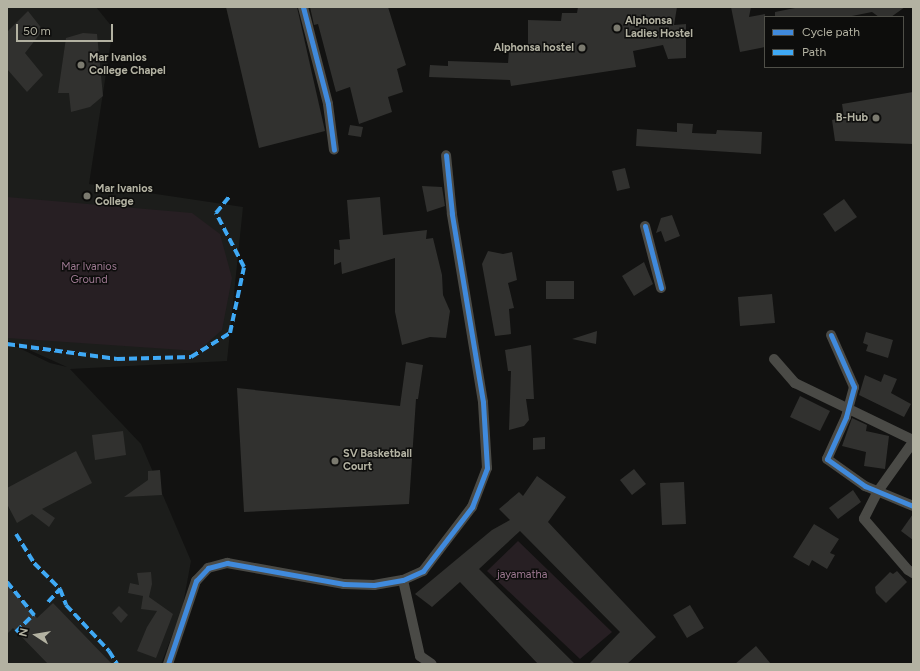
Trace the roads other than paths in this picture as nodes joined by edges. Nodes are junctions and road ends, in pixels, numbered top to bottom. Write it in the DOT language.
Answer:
graph roads {
  1 [pos="303,7"];
  2 [pos="334,150"];
  3 [pos="446,155"];
  4 [pos="645,226"];
  5 [pos="661,288"];
  6 [pos="831,335"];
  7 [pos="774,359"];
  8 [pos="848,409"];
  9 [pos="913,441"];
  10 [pos="878,491"];
  11 [pos="913,506"];
  12 [pos="913,573"];
  13 [pos="403,580"];
  14 [pos="421,660"];
  15 [pos="168,664"];
  16 [pos="432,664"];
  1 -- 2 [label="street"];
  3 -- 13 [label="street"];
  4 -- 5 [label="street"];
  6 -- 8 [label="street"];
  7 -- 8 [label="street"];
  8 -- 9 [label="street"];
  8 -- 10 [label="street"];
  9 -- 10 [label="street"];
  10 -- 11 [label="street"];
  10 -- 12 [label="street"];
  13 -- 14 [label="street"];
  13 -- 15 [label="street"];
  14 -- 16 [label="street"];
}
